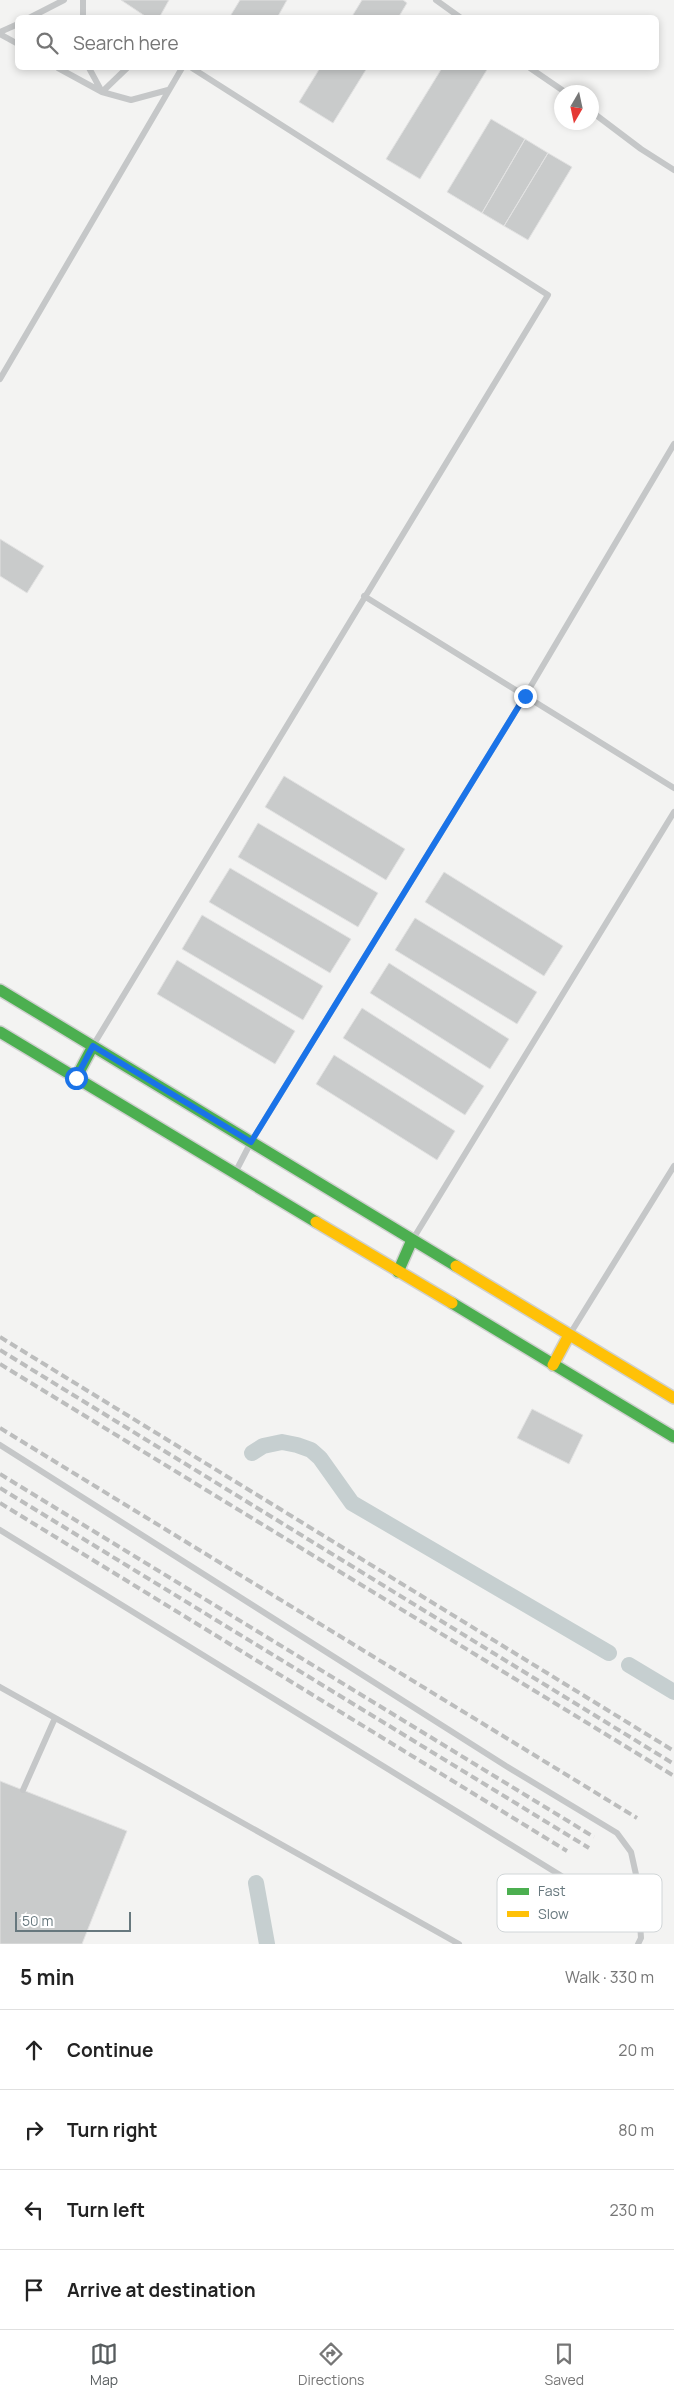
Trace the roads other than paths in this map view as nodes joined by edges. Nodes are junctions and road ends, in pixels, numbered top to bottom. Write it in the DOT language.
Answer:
graph roads {
  1 [pos="64,0"];
  2 [pos="83,0"];
  3 [pos="436,0"];
  4 [pos="36,15"];
  5 [pos="83,15"];
  6 [pos="457,15"];
  7 [pos="15,26"];
  8 [pos="0,33"];
  9 [pos="15,42"];
  10 [pos="62,70"];
  11 [pos="90,70"];
  12 [pos="125,70"];
  13 [pos="181,70"];
  14 [pos="195,70"];
  15 [pos="533,70"];
  16 [pos="555,85"];
  17 [pos="168,90"];
  18 [pos="102,92"];
  19 [pos="599,117"];
  20 [pos="674,170"];
  21 [pos="0,379"];
  22 [pos="674,444"];
  23 [pos="364,596"];
  24 [pos="525,696"];
  25 [pos="674,788"];
  26 [pos="674,812"];
  27 [pos="0,990"];
  28 [pos="0,1032"];
  29 [pos="93,1046"];
  30 [pos="76,1078"];
  31 [pos="251,1142"];
  32 [pos="674,1166"];
  33 [pos="235,1174"];
  34 [pos="412,1240"];
  35 [pos="398,1272"];
  36 [pos="569,1335"];
  37 [pos="553,1365"];
  38 [pos="674,1398"];
  39 [pos="674,1437"];
  40 [pos="0,1445"];
  41 [pos="0,1530"];
  42 [pos="0,1687"];
  43 [pos="55,1718"];
  44 [pos="23,1790"];
  45 [pos="558,1874"];
  46 [pos="636,1874"];
  47 [pos="640,1932"];
  48 [pos="459,1944"];
  49 [pos="638,1944"];
  1 -- 4 [label="lane"];
  2 -- 5 [label="lane"];
  3 -- 6 [label="lane"];
  7 -- 8 [label="lane"];
  8 -- 9 [label="lane"];
  10 -- 18 [label="lane"];
  11 -- 18 [label="lane"];
  12 -- 18 [label="lane"];
  13 -- 17 [label="lane"];
  14 -- 23 [label="lane"];
  15 -- 16 [label="lane"];
  17 -- 18 [label="lane"];
  17 -- 21 [label="lane"];
  19 -- 20 [label="lane"];
  22 -- 24 [label="lane"];
  23 -- 24 [label="lane"];
  23 -- 29 [label="lane"];
  24 -- 25 [label="lane"];
  24 -- 31 [label="lane"];
  26 -- 34 [label="lane"];
  27 -- 29 [label="street"];
  28 -- 30 [label="street"];
  29 -- 30 [label="street"];
  29 -- 31 [label="street"];
  30 -- 33 [label="street"];
  31 -- 33 [label="lane"];
  31 -- 34 [label="street"];
  32 -- 36 [label="lane"];
  33 -- 35 [label="street"];
  34 -- 35 [label="street"];
  34 -- 36 [label="street"];
  35 -- 37 [label="street"];
  36 -- 37 [label="street"];
  36 -- 38 [label="street"];
  37 -- 39 [label="street"];
  40 -- 46 [label="lane"];
  41 -- 45 [label="lane"];
  42 -- 43 [label="lane"];
  43 -- 44 [label="lane"];
  43 -- 48 [label="lane"];
  47 -- 49 [label="lane"];
}
